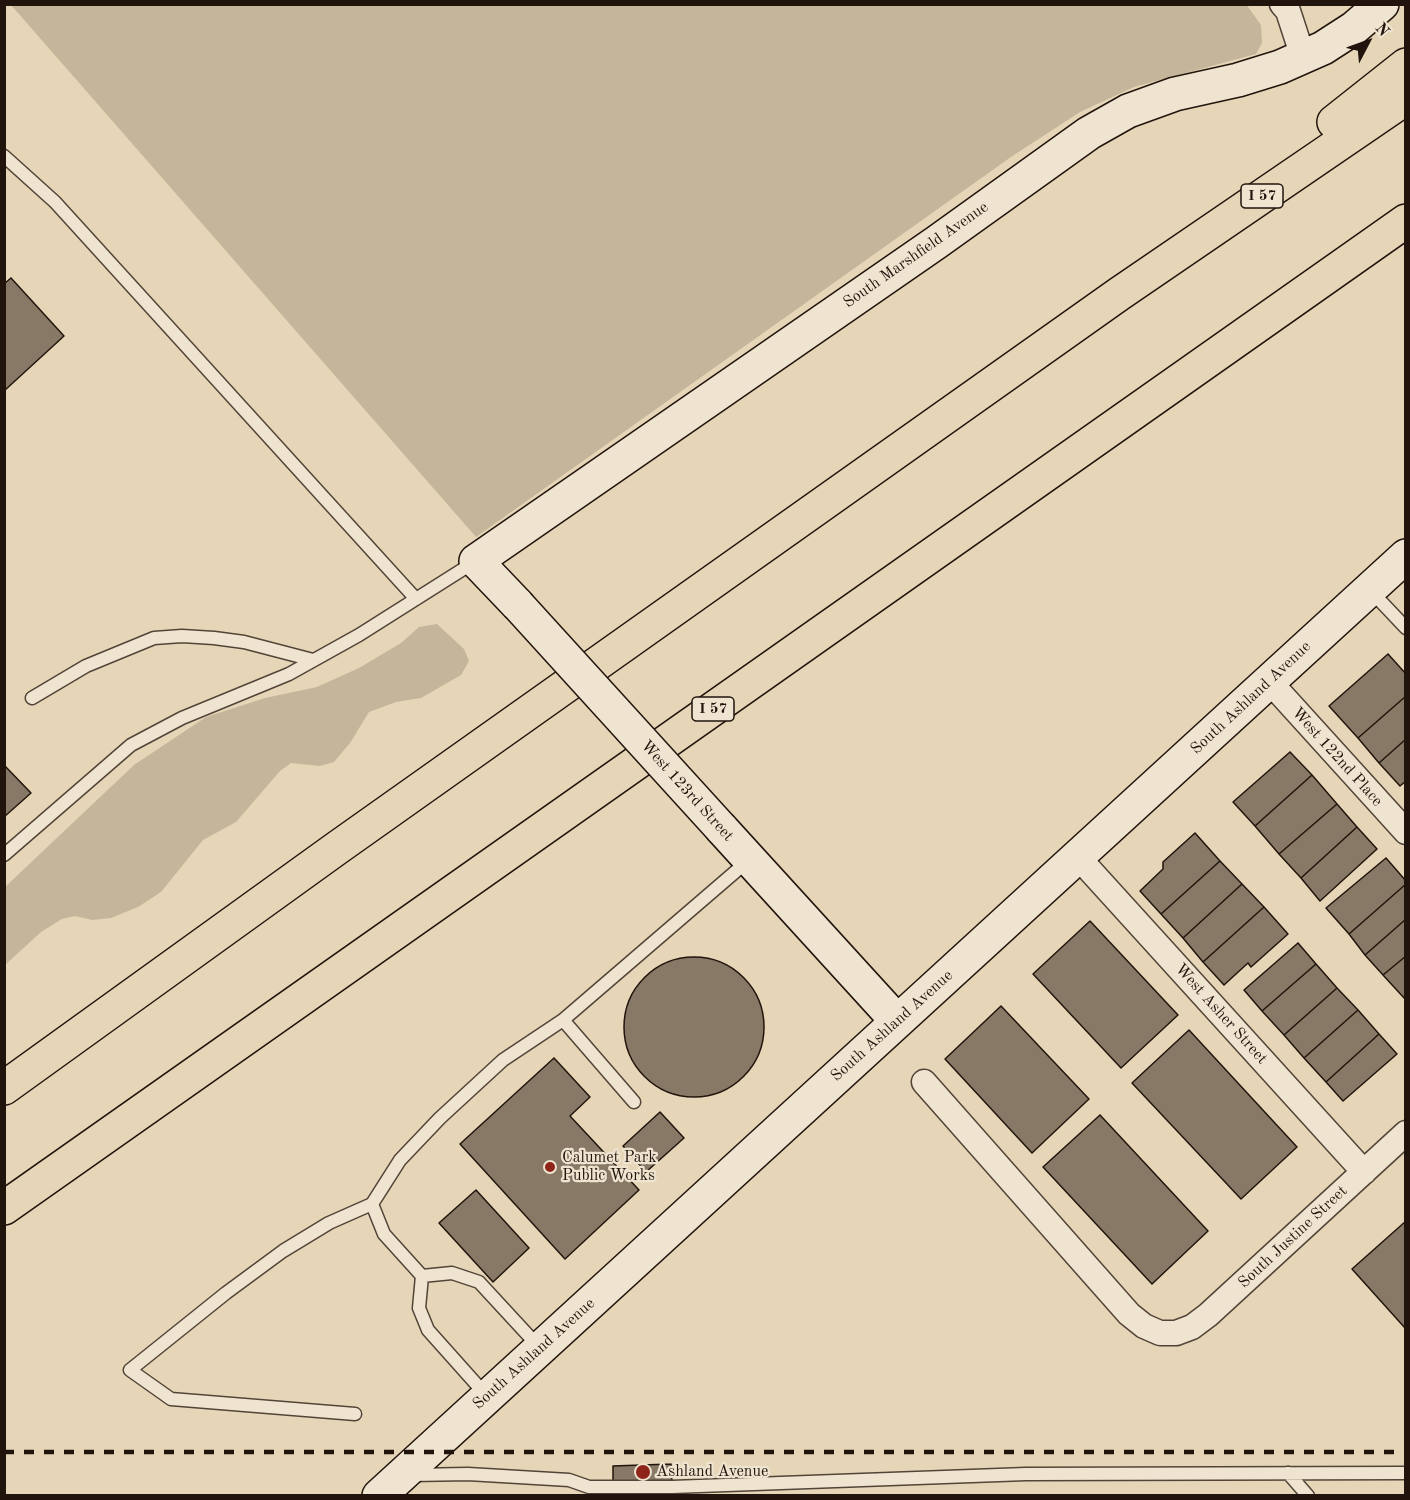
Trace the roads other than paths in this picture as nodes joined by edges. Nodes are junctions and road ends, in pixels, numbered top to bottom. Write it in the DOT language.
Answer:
graph roads {
  1 [pos="1282,4"];
  2 [pos="1382,4"];
  3 [pos="1303,57"];
  4 [pos="1406,65"];
  5 [pos="1406,98"];
  6 [pos="4,156"];
  7 [pos="1406,221"];
  8 [pos="1119,294"];
  9 [pos="1406,556"];
  10 [pos="476,561"];
  11 [pos="1369,589"];
  12 [pos="416,599"];
  13 [pos="1406,628"];
  14 [pos="313,660"];
  15 [pos="1270,682"];
  16 [pos="32,698"];
  17 [pos="1406,832"];
  18 [pos="4,855"];
  19 [pos="1078,857"];
  20 [pos="750,859"];
  21 [pos="563,1020"];
  22 [pos="897,1022"];
  23 [pos="924,1082"];
  24 [pos="4,1088"];
  25 [pos="634,1102"];
  26 [pos="1406,1133"];
  27 [pos="1364,1172"];
  28 [pos="372,1204"];
  29 [pos="10,1205"];
  30 [pos="422,1276"];
  31 [pos="540,1348"];
  32 [pos="488,1396"];
  33 [pos="355,1414"];
  34 [pos="1288,1473"];
  35 [pos="1406,1473"];
  36 [pos="390,1485"];
  37 [pos="1308,1496"];
  1 -- 3 [label="street"];
  2 -- 3 [label="main road, South Marshfield Avenue"];
  3 -- 10 [label="main road, South Marshfield Avenue"];
  4 -- 8 [label="highway"];
  5 -- 8 [label="highway, I 57"];
  6 -- 12 [label="lane"];
  7 -- 29 [label="highway, I 57"];
  8 -- 24 [label="highway, I 57"];
  9 -- 11 [label="main road, South Ashland Avenue"];
  10 -- 12 [label="lane"];
  10 -- 20 [label="main road, West 123rd Street, bridge"];
  11 -- 13 [label="lane"];
  11 -- 15 [label="main road, South Ashland Avenue"];
  12 -- 14 [label="lane"];
  14 -- 16 [label="lane"];
  14 -- 18 [label="lane"];
  15 -- 17 [label="street, West 122nd Place"];
  15 -- 19 [label="main road, South Ashland Avenue"];
  19 -- 22 [label="main road, South Ashland Avenue"];
  19 -- 27 [label="street, West Asher Street"];
  20 -- 21 [label="lane"];
  20 -- 22 [label="main road, West 123rd Street"];
  21 -- 25 [label="lane"];
  21 -- 28 [label="lane"];
  22 -- 31 [label="main road, South Ashland Avenue"];
  23 -- 27 [label="street, South Justine Street"];
  26 -- 27 [label="street, South Justine Street"];
  28 -- 30 [label="lane"];
  28 -- 33 [label="lane"];
  30 -- 31 [label="lane"];
  30 -- 32 [label="lane"];
  31 -- 32 [label="main road, South Ashland Avenue"];
  32 -- 36 [label="main road, South Ashland Avenue"];
  34 -- 35 [label="lane"];
  34 -- 36 [label="lane"];
  34 -- 37 [label="lane"];
}
